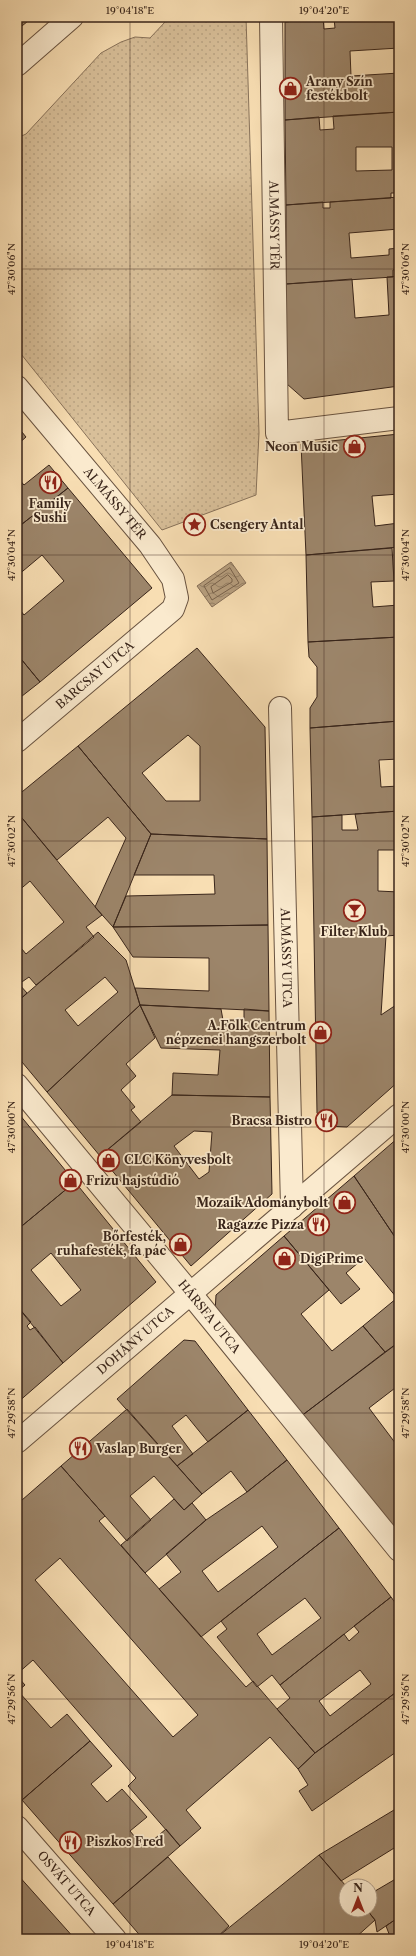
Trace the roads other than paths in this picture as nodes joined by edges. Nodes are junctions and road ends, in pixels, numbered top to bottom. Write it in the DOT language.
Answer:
graph roads {
  1 [pos="72,17"];
  2 [pos="271,17"];
  3 [pos="17,65"];
  4 [pos="17,387"];
  5 [pos="399,418"];
  6 [pos="173,609"];
  7 [pos="280,708"];
  8 [pos="17,741"];
  9 [pos="17,1085"];
  10 [pos="399,1115"];
  11 [pos="292,1207"];
  12 [pos="190,1293"];
  13 [pos="17,1442"];
  14 [pos="399,1550"];
  15 [pos="17,1827"];
  16 [pos="115,1939"];
  1 -- 3 [label="street"];
  2 -- 5 [label="street, ALMÁSSY TÉR"];
  4 -- 6 [label="street, ALMÁSSY TÉR"];
  6 -- 8 [label="street, BARCSAY UTCA"];
  7 -- 11 [label="street, ALMÁSSY UTCA"];
  9 -- 12 [label="street, HÁRSFA UTCA"];
  10 -- 11 [label="street, DOHÁNY UTCA"];
  11 -- 12 [label="street, DOHÁNY UTCA"];
  12 -- 13 [label="street, DOHÁNY UTCA"];
  12 -- 14 [label="street, HÁRSFA UTCA"];
  15 -- 16 [label="street, OSVÁT UTCA"];
}
